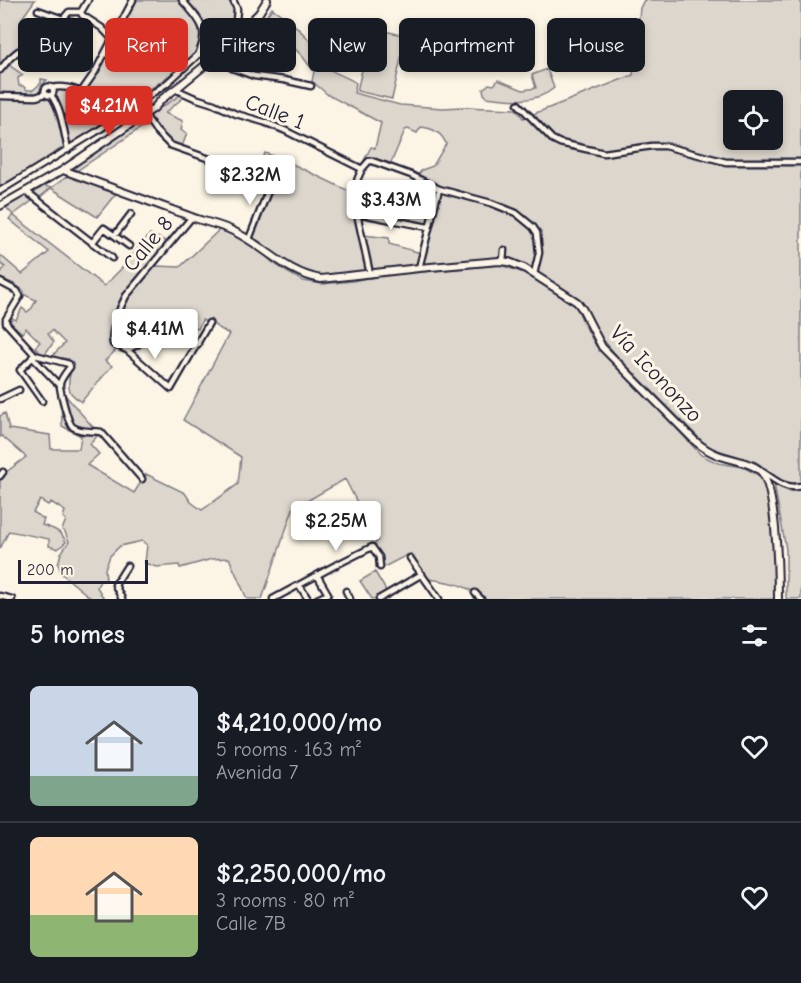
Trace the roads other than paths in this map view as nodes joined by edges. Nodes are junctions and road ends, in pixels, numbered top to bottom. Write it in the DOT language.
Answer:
graph roads {
  1 [pos="88,0"];
  2 [pos="133,0"];
  3 [pos="182,0"];
  4 [pos="233,0"];
  5 [pos="267,0"];
  6 [pos="38,10"];
  7 [pos="81,12"];
  8 [pos="60,18"];
  9 [pos="64,18"];
  10 [pos="124,18"];
  11 [pos="254,18"];
  12 [pos="105,31"];
  13 [pos="18,51"];
  14 [pos="105,54"];
  15 [pos="198,55"];
  16 [pos="200,69"];
  17 [pos="0,70"];
  18 [pos="242,72"];
  19 [pos="311,86"];
  20 [pos="52,88"];
  21 [pos="175,89"];
  22 [pos="81,92"];
  23 [pos="45,94"];
  24 [pos="51,94"];
  25 [pos="0,96"];
  26 [pos="518,104"];
  27 [pos="144,114"];
  28 [pos="120,115"];
  29 [pos="68,150"];
  30 [pos="801,162"];
  31 [pos="362,169"];
  32 [pos="63,170"];
  33 [pos="439,189"];
  34 [pos="0,191"];
  35 [pos="26,191"];
  36 [pos="0,206"];
  37 [pos="357,213"];
  38 [pos="131,214"];
  39 [pos="192,218"];
  40 [pos="428,227"];
  41 [pos="115,235"];
  42 [pos="249,239"];
  43 [pos="92,243"];
  44 [pos="129,246"];
  45 [pos="504,249"];
  46 [pos="112,258"];
  47 [pos="502,261"];
  48 [pos="418,268"];
  49 [pos="534,273"];
  50 [pos="370,274"];
  51 [pos="0,282"];
  52 [pos="209,323"];
  53 [pos="198,344"];
  54 [pos="127,350"];
  55 [pos="33,357"];
  56 [pos="57,383"];
  57 [pos="19,390"];
  58 [pos="0,399"];
  59 [pos="42,401"];
  60 [pos="760,470"];
  61 [pos="142,479"];
  62 [pos="801,486"];
  63 [pos="410,558"];
  64 [pos="126,567"];
  65 [pos="380,567"];
  66 [pos="422,574"];
  67 [pos="317,575"];
  68 [pos="299,585"];
  69 [pos="346,591"];
  70 [pos="475,593"];
  71 [pos="0,596"];
  72 [pos="388,597"];
  73 [pos="12,599"];
  74 [pos="122,599"];
  75 [pos="273,599"];
  76 [pos="308,599"];
  77 [pos="317,599"];
  78 [pos="350,599"];
  79 [pos="379,599"];
  80 [pos="439,599"];
  81 [pos="481,599"];
  82 [pos="778,599"];
  1 -- 7 [label="street"];
  2 -- 10 [label="street"];
  3 -- 15 [label="street"];
  4 -- 15 [label="street"];
  5 -- 11 [label="main road"];
  6 -- 8 [label="street"];
  7 -- 9 [label="street"];
  7 -- 12 [label="street"];
  13 -- 17 [label="street"];
  14 -- 22 [label="street"];
  15 -- 28 [label="street"];
  16 -- 21 [label="main road"];
  18 -- 19 [label="street"];
  20 -- 22 [label="street"];
  20 -- 23 [label="street"];
  20 -- 24 [label="street"];
  21 -- 27 [label="main road"];
  21 -- 31 [label="street, Calle 1"];
  22 -- 28 [label="street"];
  23 -- 24 [label="street"];
  23 -- 25 [label="street"];
  24 -- 29 [label="street"];
  26 -- 30 [label="street"];
  27 -- 32 [label="main road"];
  27 -- 42 [label="street"];
  28 -- 29 [label="street"];
  29 -- 34 [label="street"];
  31 -- 33 [label="street"];
  31 -- 37 [label="street"];
  32 -- 35 [label="main road"];
  32 -- 39 [label="main road, Vía Icononzo"];
  33 -- 40 [label="street"];
  33 -- 49 [label="street"];
  35 -- 36 [label="main road"];
  35 -- 43 [label="street"];
  37 -- 40 [label="street"];
  37 -- 50 [label="street"];
  38 -- 41 [label="street"];
  39 -- 42 [label="main road, Vía Icononzo"];
  39 -- 54 [label="street, Calle 8"];
  40 -- 48 [label="street"];
  41 -- 43 [label="street"];
  41 -- 44 [label="street"];
  42 -- 50 [label="main road, Vía Icononzo"];
  43 -- 46 [label="street"];
  45 -- 47 [label="street"];
  47 -- 48 [label="main road, Vía Icononzo"];
  47 -- 49 [label="main road, Vía Icononzo"];
  48 -- 50 [label="main road, Vía Icononzo"];
  49 -- 60 [label="main road, Vía Icononzo"];
  51 -- 55 [label="street"];
  52 -- 53 [label="street"];
  53 -- 54 [label="street"];
  53 -- 54 [label="street"];
  55 -- 56 [label="street"];
  55 -- 59 [label="street"];
  55 -- 61 [label="street"];
  57 -- 58 [label="street"];
  60 -- 62 [label="street"];
  60 -- 82 [label="main road"];
  63 -- 66 [label="street"];
  64 -- 74 [label="street"];
  65 -- 67 [label="street"];
  66 -- 72 [label="street"];
  66 -- 80 [label="street"];
  67 -- 68 [label="street"];
  67 -- 77 [label="street"];
  68 -- 75 [label="street"];
  68 -- 76 [label="street"];
  69 -- 78 [label="street"];
  70 -- 81 [label="street"];
  71 -- 73 [label="street"];
  72 -- 79 [label="street"];
}
